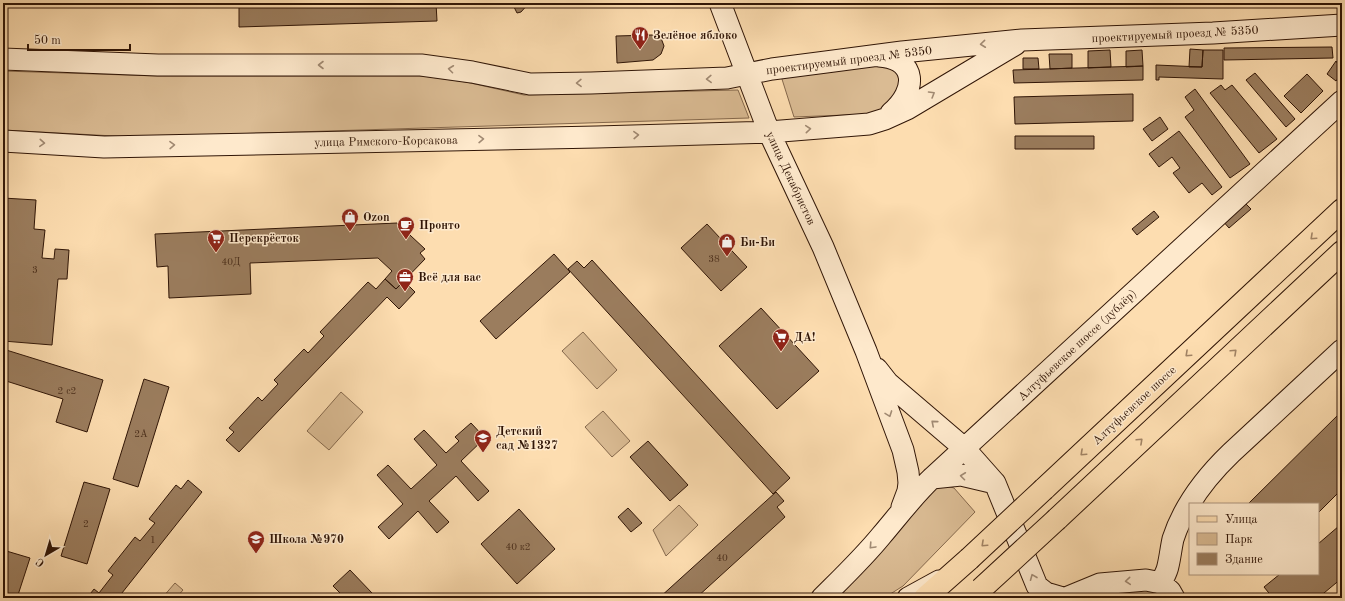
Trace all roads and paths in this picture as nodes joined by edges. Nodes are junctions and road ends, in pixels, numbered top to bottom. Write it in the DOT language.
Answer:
graph roads {
  1 [pos="720,3"];
  2 [pos="1337,26"];
  3 [pos="1022,40"];
  4 [pos="876,55"];
  5 [pos="3,59"];
  6 [pos="748,74"];
  7 [pos="1342,101"];
  8 [pos="885,119"];
  9 [pos="769,132"];
  10 [pos="3,141"];
  11 [pos="1342,210"];
  12 [pos="1342,252"];
  13 [pos="1342,350"];
  14 [pos="866,351"];
  15 [pos="964,448"];
  16 [pos="932,478"];
  17 [pos="995,483"];
  18 [pos="1190,503"];
  19 [pos="1189,504"];
  20 [pos="897,516"];
  21 [pos="952,574"];
  22 [pos="1168,591"];
  23 [pos="976,593"];
  24 [pos="822,598"];
  25 [pos="908,598"];
  26 [pos="925,598"];
  27 [pos="1063,598"];
  28 [pos="1066,598"];
  1 -- 6 [label="street, улица Декабристов"];
  2 -- 3 [label="street, проектируемый проезд № 5350"];
  3 -- 4 [label="street, проектируемый проезд № 5350, one-way"];
  8 -- 3 [label="street, проектируемый проезд № 5350, one-way"];
  4 -- 6 [label="street, проектируемый проезд № 5350"];
  4 -- 8 [label="street"];
  6 -- 5 [label="street, one-way"];
  6 -- 9 [label="street, улица Декабристов"];
  7 -- 15 [label="street, Алтуфьевское шоссе (дублёр)"];
  9 -- 8 [label="street, проектируемый проезд № 5350, one-way"];
  10 -- 9 [label="street, улица Римского-Корсакова, one-way"];
  9 -- 14 [label="street, улица Декабристов"];
  11 -- 21 [label="main road, Алтуфьевское шоссе, one-way, bridge"];
  23 -- 12 [label="main road, one-way, bridge"];
  13 -- 18 [label="street"];
  15 -- 14 [label="street, улица Декабристов, one-way"];
  14 -- 20 [label="street, улица Декабристов, one-way"];
  15 -- 16 [label="street, Алтуфьевское шоссе (дублёр)"];
  15 -- 17 [label="street, улица Декабристов"];
  17 -- 16 [label="street, one-way"];
  16 -- 20 [label="street, Алтуфьевское шоссе (дублёр)"];
  27 -- 17 [label="street, улица Декабристов, one-way"];
  19 -- 22 [label="street"];
  20 -- 24 [label="street, Алтуфьевское шоссе (дублёр), one-way"];
  21 -- 25 [label="street"];
  21 -- 26 [label="main road, Алтуфьевское шоссе"];
  22 -- 28 [label="street, one-way"];
}
